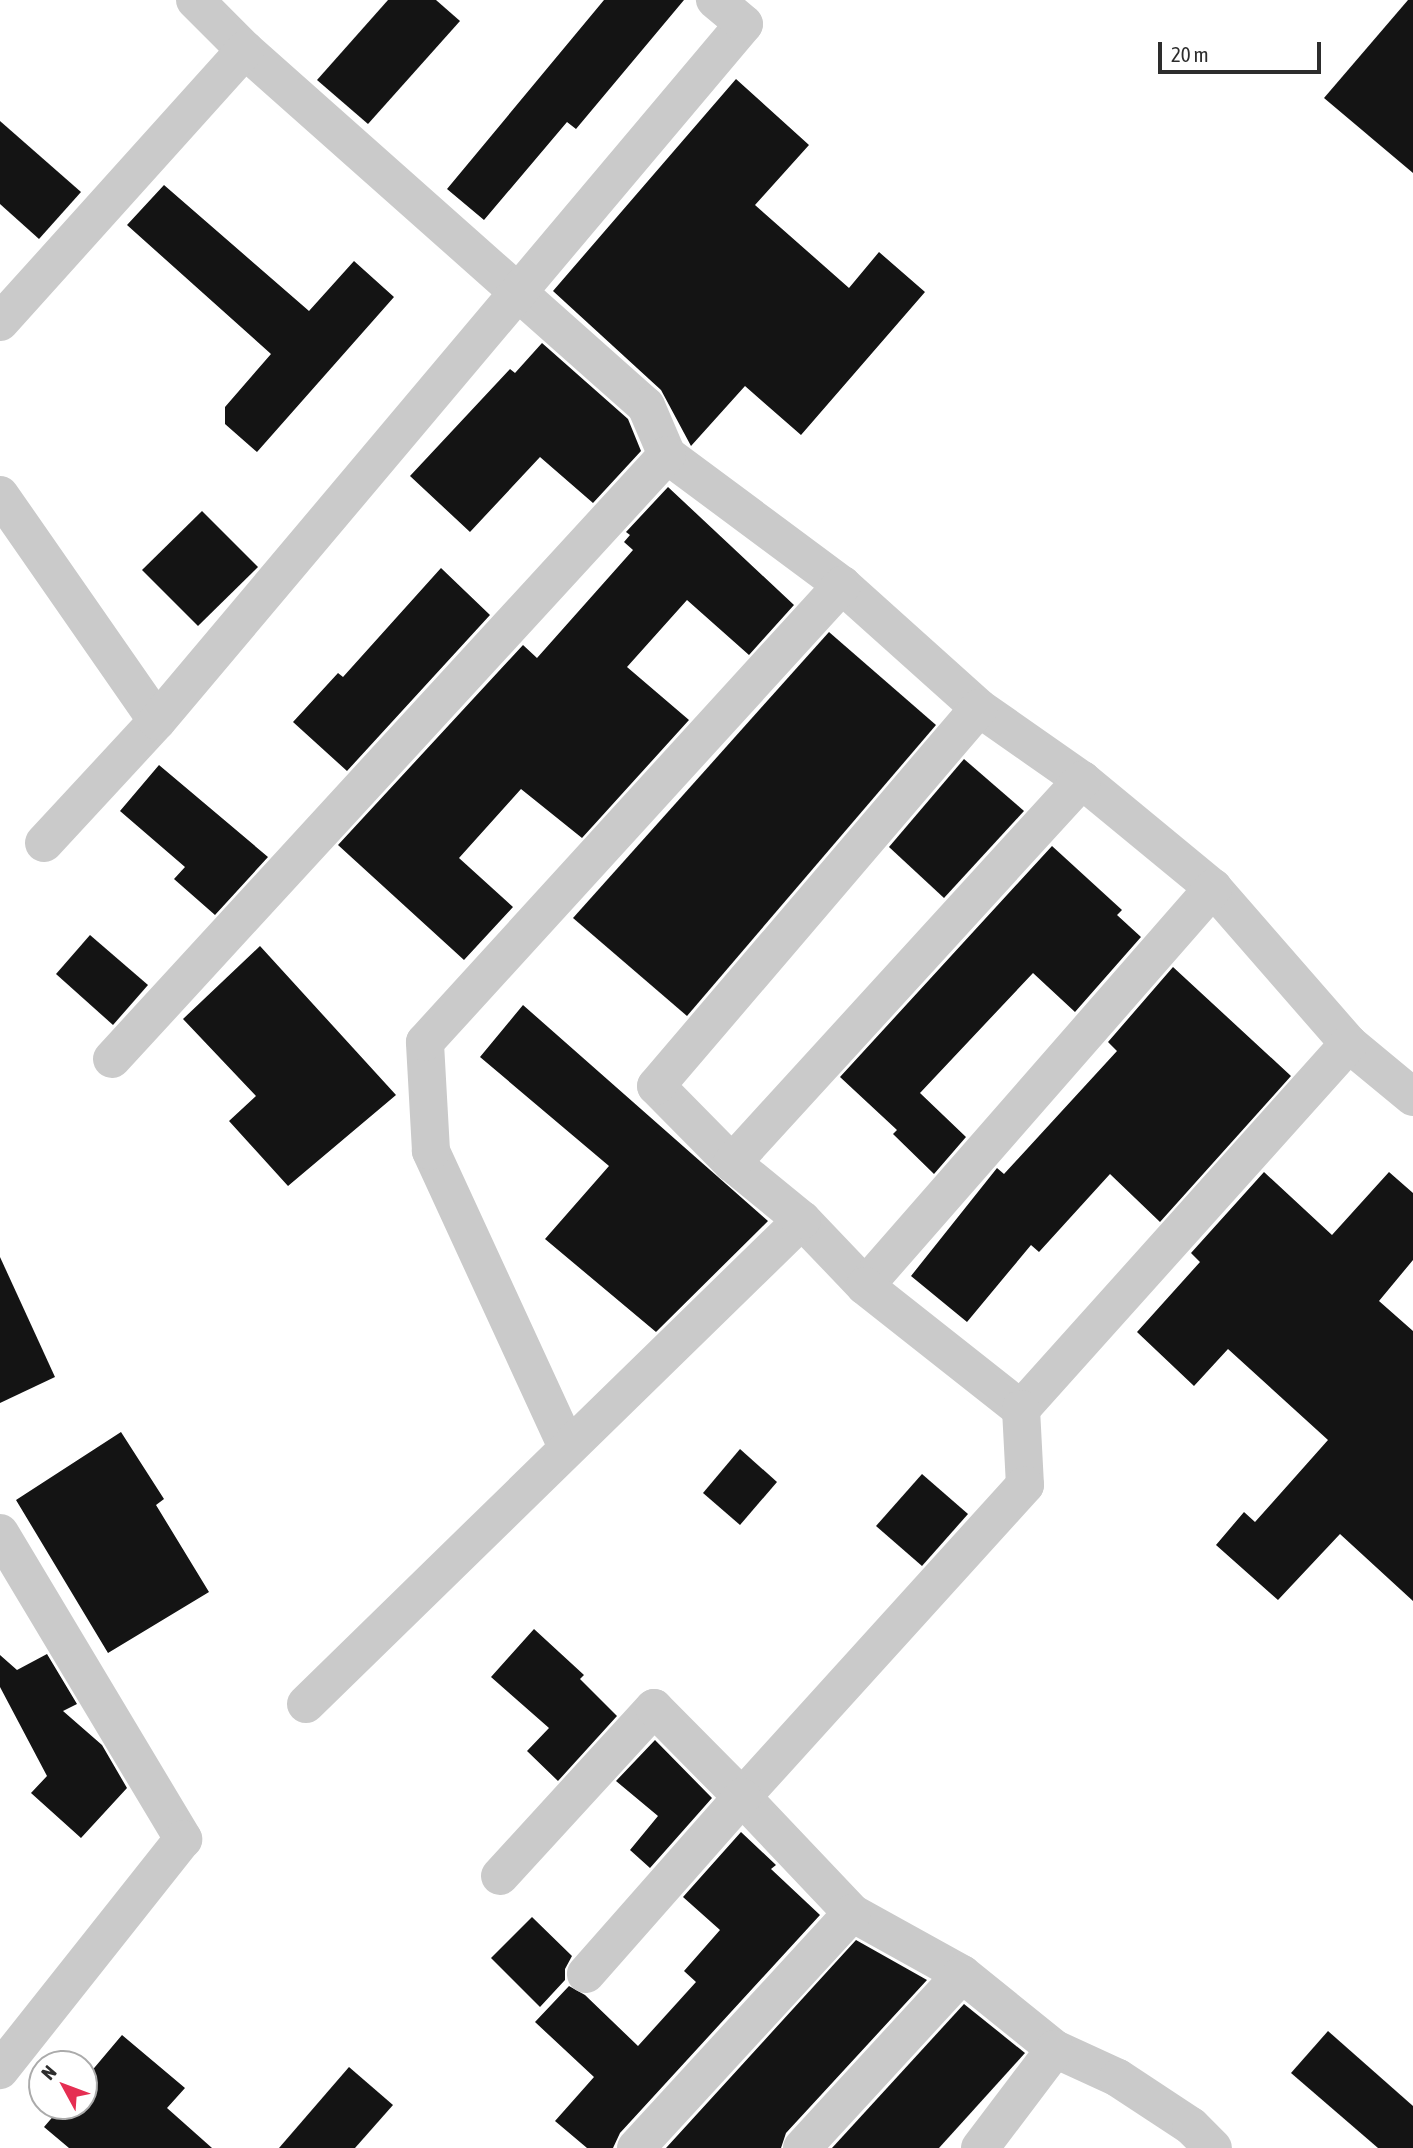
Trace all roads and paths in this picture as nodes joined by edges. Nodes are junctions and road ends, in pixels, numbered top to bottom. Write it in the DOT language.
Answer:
graph roads {
  1 [pos="195,0"];
  2 [pos="715,0"];
  3 [pos="245,50"];
  4 [pos="521,290"];
  5 [pos="0,322"];
  6 [pos="667,455"];
  7 [pos="0,495"];
  8 [pos="842,584"];
  9 [pos="979,708"];
  10 [pos="157,721"];
  11 [pos="1082,780"];
  12 [pos="44,843"];
  13 [pos="1213,888"];
  14 [pos="1349,1044"];
  15 [pos="113,1059"];
  16 [pos="1413,1097"];
  17 [pos="732,1163"];
  18 [pos="802,1220"];
  19 [pos="865,1286"];
  20 [pos="1021,1409"];
  21 [pos="567,1447"];
  22 [pos="0,1533"];
  23 [pos="306,1704"];
  24 [pos="742,1797"];
  25 [pos="500,1876"];
  26 [pos="852,1913"];
  27 [pos="586,1974"];
  28 [pos="962,1974"];
  29 [pos="1055,2049"];
  30 [pos="0,2070"];
  31 [pos="636,2148"];
  32 [pos="802,2148"];
  33 [pos="979,2148"];
  34 [pos="1213,2148"];
  1 -- 3 [label="street"];
  2 -- 4 [label="street"];
  3 -- 4 [label="street"];
  3 -- 5 [label="street"];
  4 -- 6 [label="street"];
  4 -- 10 [label="street"];
  6 -- 8 [label="street"];
  6 -- 15 [label="street"];
  7 -- 10 [label="street"];
  8 -- 9 [label="street"];
  8 -- 21 [label="street"];
  9 -- 11 [label="street"];
  9 -- 17 [label="street"];
  10 -- 12 [label="street"];
  11 -- 13 [label="street"];
  11 -- 17 [label="street"];
  13 -- 14 [label="street"];
  13 -- 19 [label="street"];
  14 -- 16 [label="street"];
  14 -- 20 [label="street"];
  17 -- 18 [label="street"];
  18 -- 19 [label="street"];
  18 -- 21 [label="street"];
  19 -- 20 [label="street"];
  20 -- 24 [label="street"];
  21 -- 23 [label="street"];
  22 -- 30 [label="street"];
  24 -- 25 [label="street"];
  24 -- 26 [label="street"];
  24 -- 27 [label="street"];
  26 -- 28 [label="street"];
  26 -- 31 [label="street"];
  28 -- 29 [label="street"];
  28 -- 32 [label="street"];
  29 -- 33 [label="street"];
  29 -- 34 [label="street"];
}
